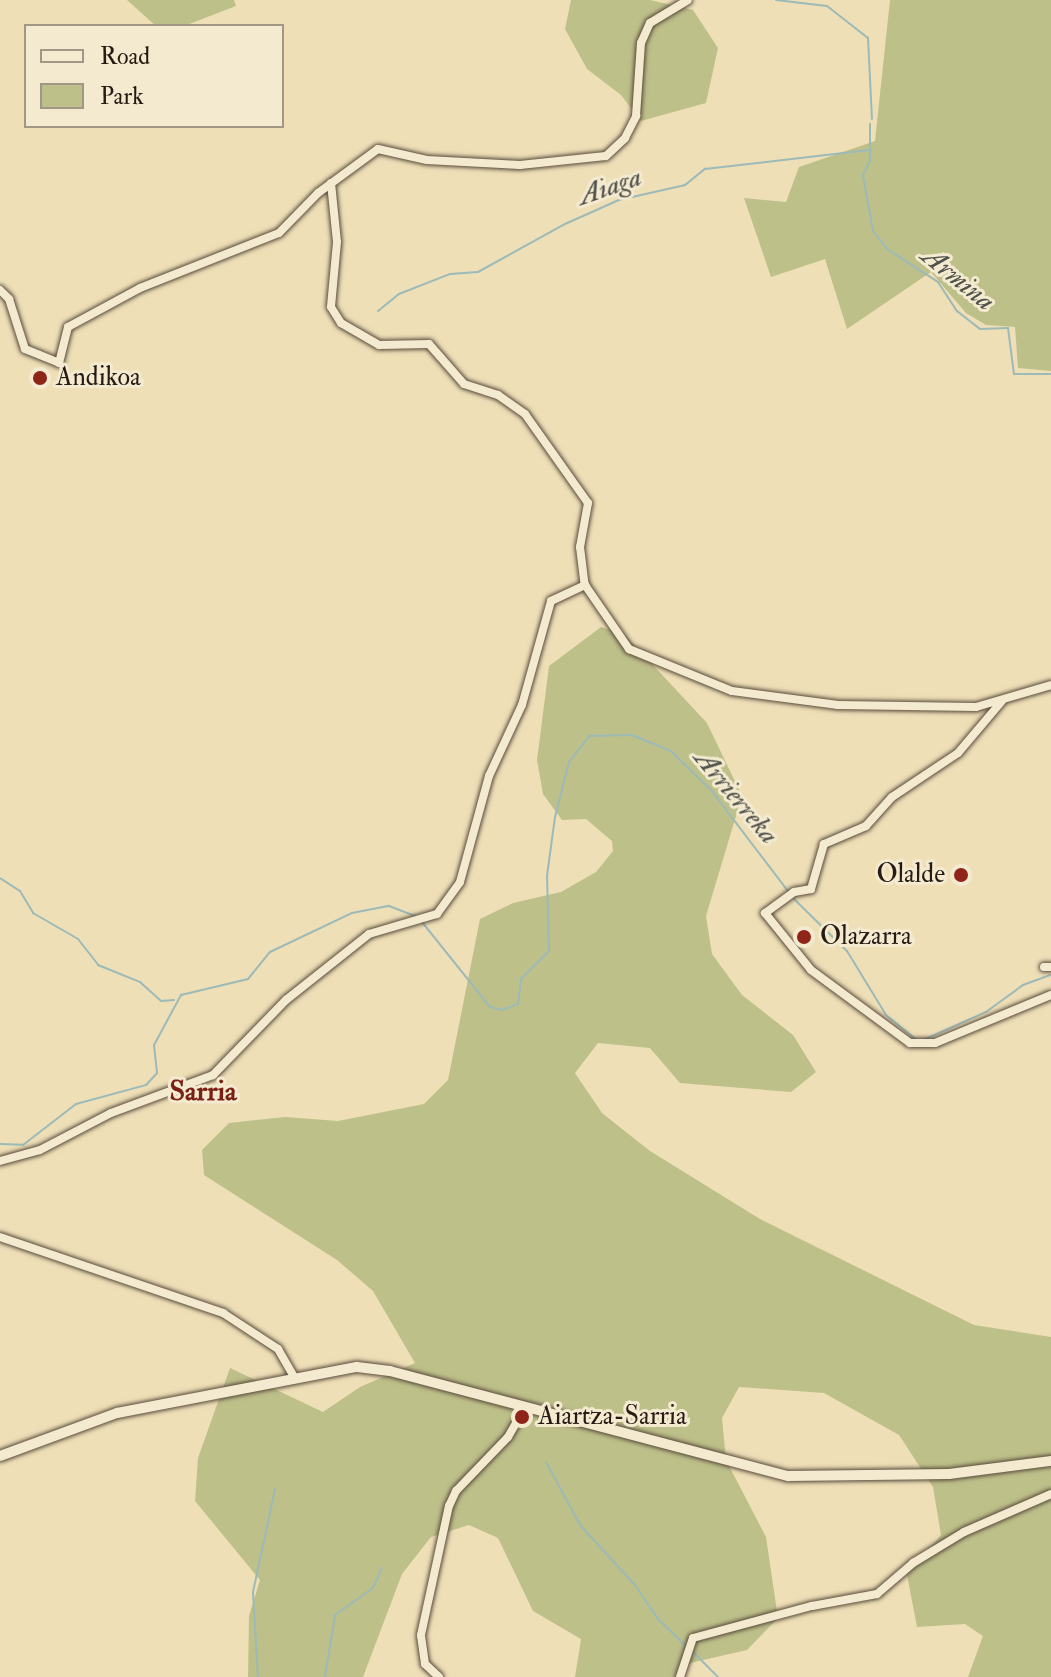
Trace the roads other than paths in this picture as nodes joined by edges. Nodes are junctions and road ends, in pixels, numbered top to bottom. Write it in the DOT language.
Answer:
graph roads {
  1 [pos="688,0"];
  2 [pos="331,183"];
  3 [pos="0,290"];
  4 [pos="585,585"];
  5 [pos="1051,685"];
  6 [pos="1002,701"];
  7 [pos="1051,995"];
  8 [pos="0,1161"];
  9 [pos="0,1237"];
  10 [pos="295,1379"];
  11 [pos="525,1407"];
  12 [pos="0,1456"];
  13 [pos="1051,1461"];
  14 [pos="1051,1494"];
  15 [pos="439,1677"];
  16 [pos="680,1677"];
  1 -- 2 [label="street"];
  2 -- 3 [label="street"];
  2 -- 4 [label="street"];
  4 -- 6 [label="street"];
  4 -- 8 [label="street"];
  5 -- 6 [label="street"];
  6 -- 7 [label="street"];
  9 -- 10 [label="street"];
  10 -- 11 [label="street"];
  10 -- 12 [label="street"];
  11 -- 13 [label="street"];
  11 -- 15 [label="street"];
  14 -- 16 [label="street"];
}
